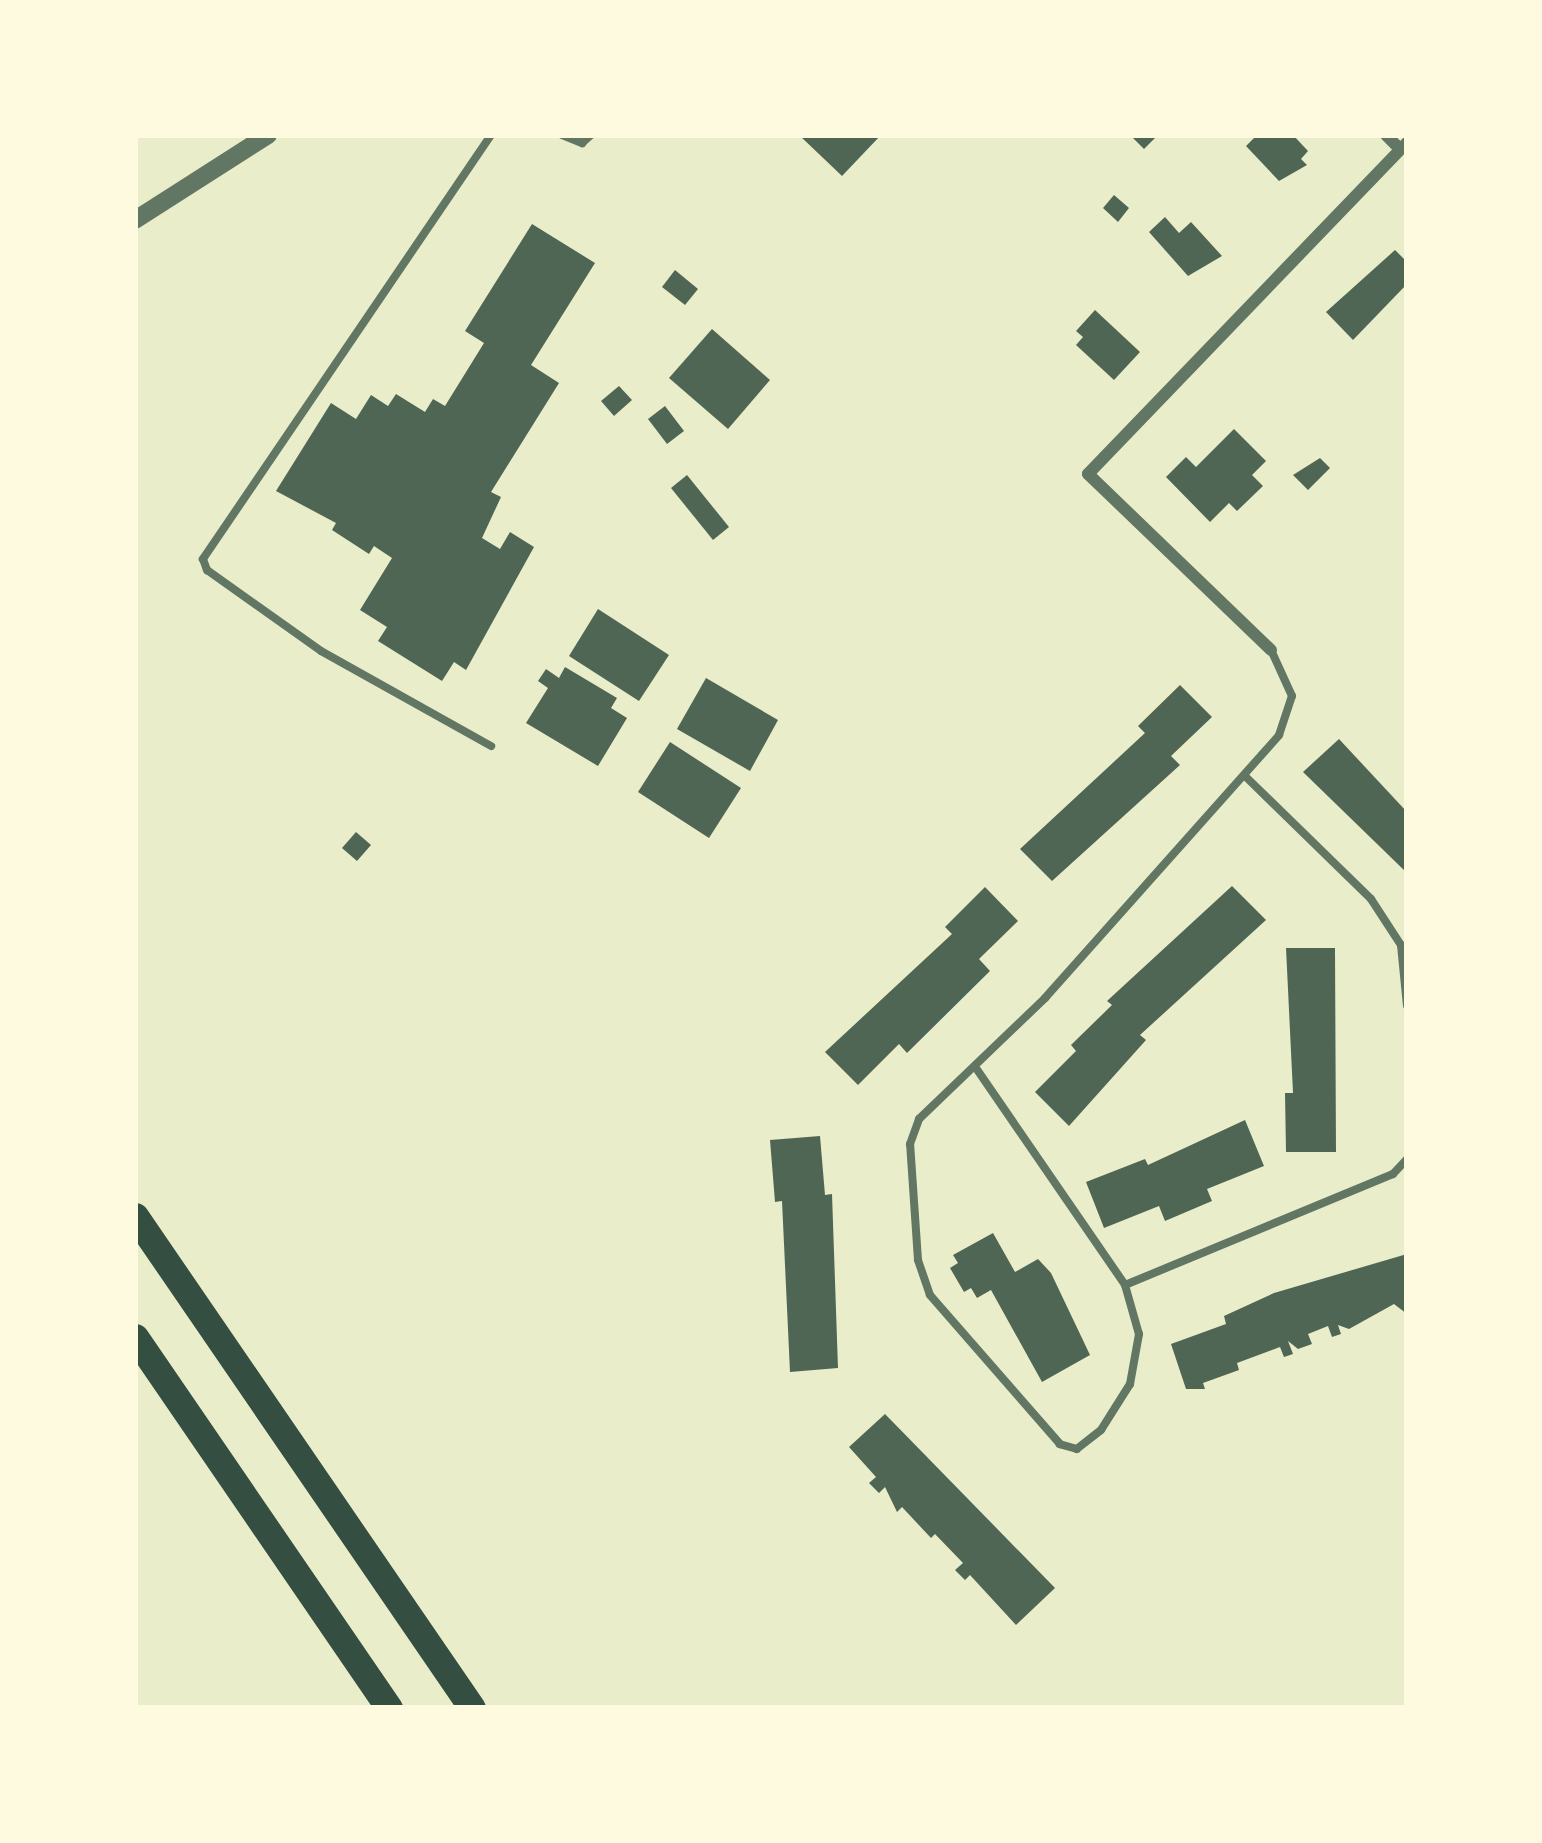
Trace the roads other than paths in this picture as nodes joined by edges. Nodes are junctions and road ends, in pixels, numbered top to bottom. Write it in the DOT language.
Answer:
graph roads {
  1 [pos="268,135"];
  2 [pos="490,135"];
  3 [pos="562,135"];
  4 [pos="591,135"];
  5 [pos="1386,135"];
  6 [pos="1404,145"];
  7 [pos="135,220"];
  8 [pos="1271,650"];
  9 [pos="491,746"];
  10 [pos="1245,776"];
  11 [pos="1407,1006"];
  12 [pos="976,1068"];
  13 [pos="1407,1159"];
  14 [pos="135,1216"];
  15 [pos="1126,1285"];
  16 [pos="135,1337"];
  17 [pos="389,1708"];
  18 [pos="472,1708"];
  1 -- 7 [label="street"];
  2 -- 9 [label="lane"];
  3 -- 4 [label="lane"];
  5 -- 6 [label="street"];
  6 -- 8 [label="street"];
  8 -- 10 [label="lane"];
  10 -- 11 [label="lane"];
  10 -- 12 [label="lane"];
  12 -- 15 [label="lane"];
  12 -- 15 [label="lane"];
  13 -- 15 [label="lane"];
  14 -- 18 [label="highway"];
  16 -- 17 [label="highway"];
}
